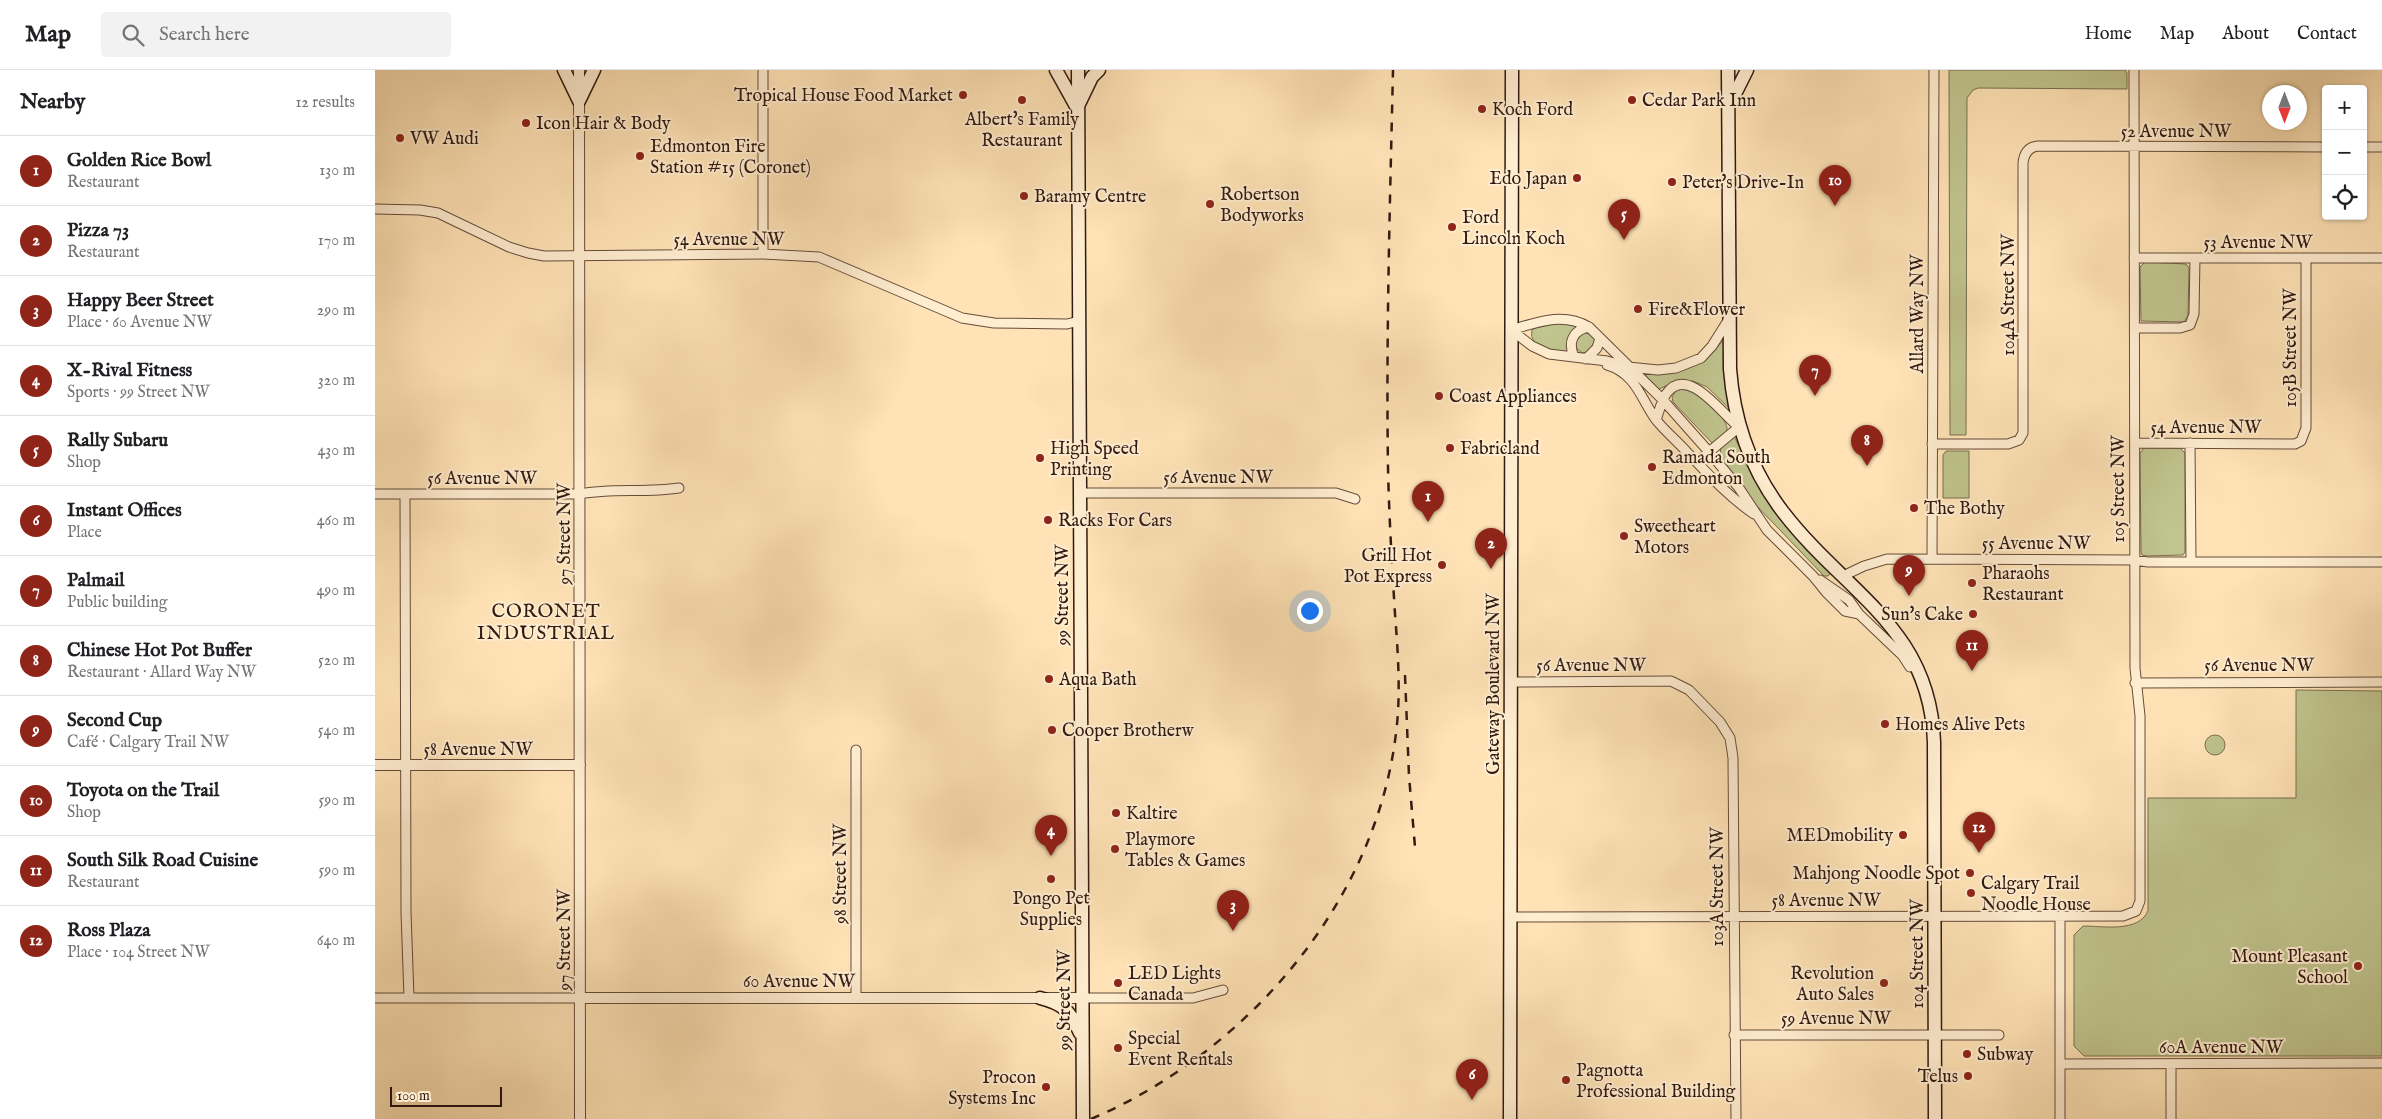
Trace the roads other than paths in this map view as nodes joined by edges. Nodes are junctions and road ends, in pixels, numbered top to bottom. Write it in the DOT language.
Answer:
graph roads {
  1 [pos="564,70"];
  2 [pos="579,70"];
  3 [pos="594,70"];
  4 [pos="763,70"];
  5 [pos="1056,70"];
  6 [pos="1078,70"];
  7 [pos="1099,70"];
  8 [pos="1504,70"];
  9 [pos="1511,70"];
  10 [pos="1727,70"];
  11 [pos="1747,70"];
  12 [pos="1934,70"];
  13 [pos="2134,70"];
  14 [pos="1511,88"];
  15 [pos="579,102"];
  16 [pos="1077,108"];
  17 [pos="1728,109"];
  18 [pos="2135,147"];
  19 [pos="2322,147"];
  20 [pos="2367,147"];
  21 [pos="2382,147"];
  22 [pos="2028,150"];
  23 [pos="375,209"];
  24 [pos="763,254"];
  25 [pos="580,257"];
  26 [pos="2134,258"];
  27 [pos="2195,258"];
  28 [pos="2306,258"];
  29 [pos="2382,258"];
  30 [pos="1729,319"];
  31 [pos="1079,322"];
  32 [pos="1589,327"];
  33 [pos="2135,328"];
  34 [pos="1511,330"];
  35 [pos="1600,338"];
  36 [pos="1574,357"];
  37 [pos="1590,359"];
  38 [pos="1629,367"];
  39 [pos="1663,400"];
  40 [pos="1657,420"];
  41 [pos="1739,427"];
  42 [pos="2304,437"];
  43 [pos="2135,443"];
  44 [pos="2190,443"];
  45 [pos="1933,444"];
  46 [pos="1710,453"];
  47 [pos="1697,462"];
  48 [pos="679,488"];
  49 [pos="1079,493"];
  50 [pos="375,494"];
  51 [pos="405,494"];
  52 [pos="580,494"];
  53 [pos="1355,499"];
  54 [pos="1759,517"];
  55 [pos="1932,558"];
  56 [pos="2134,560"];
  57 [pos="2191,562"];
  58 [pos="2382,562"];
  59 [pos="1843,576"];
  60 [pos="1671,681"];
  61 [pos="1511,682"];
  62 [pos="2135,682"];
  63 [pos="2382,682"];
  64 [pos="1928,695"];
  65 [pos="856,750"];
  66 [pos="580,765"];
  67 [pos="375,766"];
  68 [pos="405,766"];
  69 [pos="2138,908"];
  70 [pos="1511,916"];
  71 [pos="1935,916"];
  72 [pos="2060,916"];
  73 [pos="1734,917"];
  74 [pos="1223,990"];
  75 [pos="375,998"];
  76 [pos="409,998"];
  77 [pos="580,998"];
  78 [pos="856,998"];
  79 [pos="1040,998"];
  80 [pos="1083,998"];
  81 [pos="1734,1035"];
  82 [pos="1935,1035"];
  83 [pos="1999,1035"];
  84 [pos="1082,1038"];
  85 [pos="2382,1063"];
  86 [pos="2060,1064"];
  87 [pos="2171,1064"];
  88 [pos="580,1119"];
  89 [pos="1083,1119"];
  90 [pos="1511,1119"];
  91 [pos="1736,1119"];
  92 [pos="1935,1119"];
  93 [pos="2060,1119"];
  94 [pos="2171,1119"];
  1 -- 15 [label="main road"];
  2 -- 15 [label="street, 97 Street NW"];
  3 -- 15 [label="main road"];
  4 -- 24 [label="street"];
  5 -- 16 [label="main road"];
  6 -- 16 [label="main road, 99 Street NW"];
  7 -- 16 [label="main road"];
  8 -- 14 [label="main road"];
  9 -- 14 [label="main road, Gateway Boulevard NW"];
  10 -- 17 [label="main road, 104 Street NW"];
  11 -- 17 [label="main road"];
  12 -- 45 [label="street, Allard Way NW"];
  13 -- 18 [label="street, 105 Street NW"];
  14 -- 34 [label="main road, Gateway Boulevard NW"];
  15 -- 25 [label="street, 97 Street NW"];
  16 -- 31 [label="main road, 99 Street NW"];
  17 -- 30 [label="main road, 104 Street NW"];
  18 -- 19 [label="street, 52 Avenue NW"];
  18 -- 22 [label="street, 52 Avenue NW"];
  18 -- 26 [label="street, 105 Street NW"];
  20 -- 21 [label="street"];
  22 -- 45 [label="street, 104A Street NW"];
  23 -- 25 [label="street, 54 Avenue NW"];
  24 -- 25 [label="street, 54 Avenue NW"];
  24 -- 31 [label="street, 54 Avenue NW"];
  25 -- 52 [label="street, 97 Street NW"];
  26 -- 27 [label="street, 53 Avenue NW"];
  26 -- 33 [label="street, 105 Street NW"];
  27 -- 28 [label="street, 53 Avenue NW"];
  27 -- 33 [label="street"];
  28 -- 29 [label="street, 53 Avenue NW"];
  28 -- 42 [label="street, 105B Street NW"];
  30 -- 38 [label="street"];
  30 -- 41 [label="main road, 104 Street NW"];
  31 -- 49 [label="main road, 99 Street NW"];
  32 -- 34 [label="street"];
  32 -- 35 [label="street"];
  32 -- 36 [label="street"];
  33 -- 43 [label="street, 105 Street NW"];
  34 -- 36 [label="street"];
  34 -- 61 [label="main road, Gateway Boulevard NW"];
  35 -- 37 [label="street"];
  35 -- 38 [label="street"];
  36 -- 37 [label="street"];
  37 -- 38 [label="street"];
  37 -- 40 [label="street"];
  38 -- 39 [label="street"];
  39 -- 40 [label="street"];
  39 -- 41 [label="street"];
  39 -- 46 [label="street"];
  40 -- 47 [label="street"];
  41 -- 46 [label="street"];
  41 -- 59 [label="main road, 104 Street NW"];
  42 -- 44 [label="street, 54 Avenue NW"];
  43 -- 44 [label="street, 54 Avenue NW"];
  43 -- 56 [label="street, 105 Street NW"];
  44 -- 57 [label="street"];
  45 -- 55 [label="street, Allard Way NW"];
  46 -- 47 [label="street"];
  46 -- 54 [label="street"];
  47 -- 54 [label="street"];
  48 -- 52 [label="street, 56 Avenue NW"];
  49 -- 53 [label="street, 56 Avenue NW"];
  49 -- 80 [label="main road, 99 Street NW"];
  50 -- 51 [label="street, 56 Avenue NW"];
  51 -- 52 [label="street, 56 Avenue NW"];
  51 -- 68 [label="street"];
  52 -- 66 [label="street, 97 Street NW"];
  54 -- 64 [label="street"];
  55 -- 56 [label="street, 55 Avenue NW"];
  55 -- 59 [label="street, 55 Avenue NW"];
  56 -- 57 [label="street, 55 Avenue NW"];
  56 -- 62 [label="street, 105 Street NW"];
  57 -- 58 [label="street, 55 Avenue NW"];
  59 -- 64 [label="main road, 104 Street NW"];
  60 -- 61 [label="street, 56 Avenue NW"];
  60 -- 73 [label="street, 103A Street NW"];
  61 -- 70 [label="main road, Gateway Boulevard NW"];
  62 -- 63 [label="street, 56 Avenue NW"];
  62 -- 69 [label="street, 105 Street NW"];
  64 -- 71 [label="main road, 104 Street NW"];
  65 -- 78 [label="street, 98 Street NW"];
  66 -- 68 [label="street, 58 Avenue NW"];
  66 -- 77 [label="street, 97 Street NW"];
  67 -- 68 [label="street, 58 Avenue NW"];
  68 -- 76 [label="street"];
  69 -- 72 [label="street, 58 Avenue NW"];
  70 -- 73 [label="street, 58 Avenue NW"];
  70 -- 90 [label="main road, Gateway Boulevard NW"];
  71 -- 72 [label="street, 58 Avenue NW"];
  71 -- 73 [label="street, 58 Avenue NW"];
  71 -- 82 [label="main road, 104 Street NW"];
  72 -- 86 [label="street"];
  73 -- 81 [label="street, 103A Street NW"];
  74 -- 80 [label="street, 60 Avenue NW"];
  75 -- 76 [label="street, 60 Avenue NW"];
  76 -- 77 [label="street, 60 Avenue NW"];
  77 -- 78 [label="street, 60 Avenue NW"];
  77 -- 88 [label="street, 97 Street NW"];
  78 -- 79 [label="street, 60 Avenue NW"];
  79 -- 80 [label="street, 60 Avenue NW"];
  79 -- 84 [label="main road"];
  80 -- 84 [label="main road, 99 Street NW"];
  81 -- 82 [label="street, 59 Avenue NW"];
  81 -- 91 [label="street, 103A Street NW"];
  82 -- 83 [label="street, 59 Avenue NW"];
  82 -- 92 [label="main road, 104 Street NW"];
  84 -- 89 [label="main road, 99 Street NW"];
  85 -- 87 [label="street, 60A Avenue NW"];
  86 -- 87 [label="street, 60A Avenue NW"];
  86 -- 93 [label="street"];
  87 -- 94 [label="street"];
}
